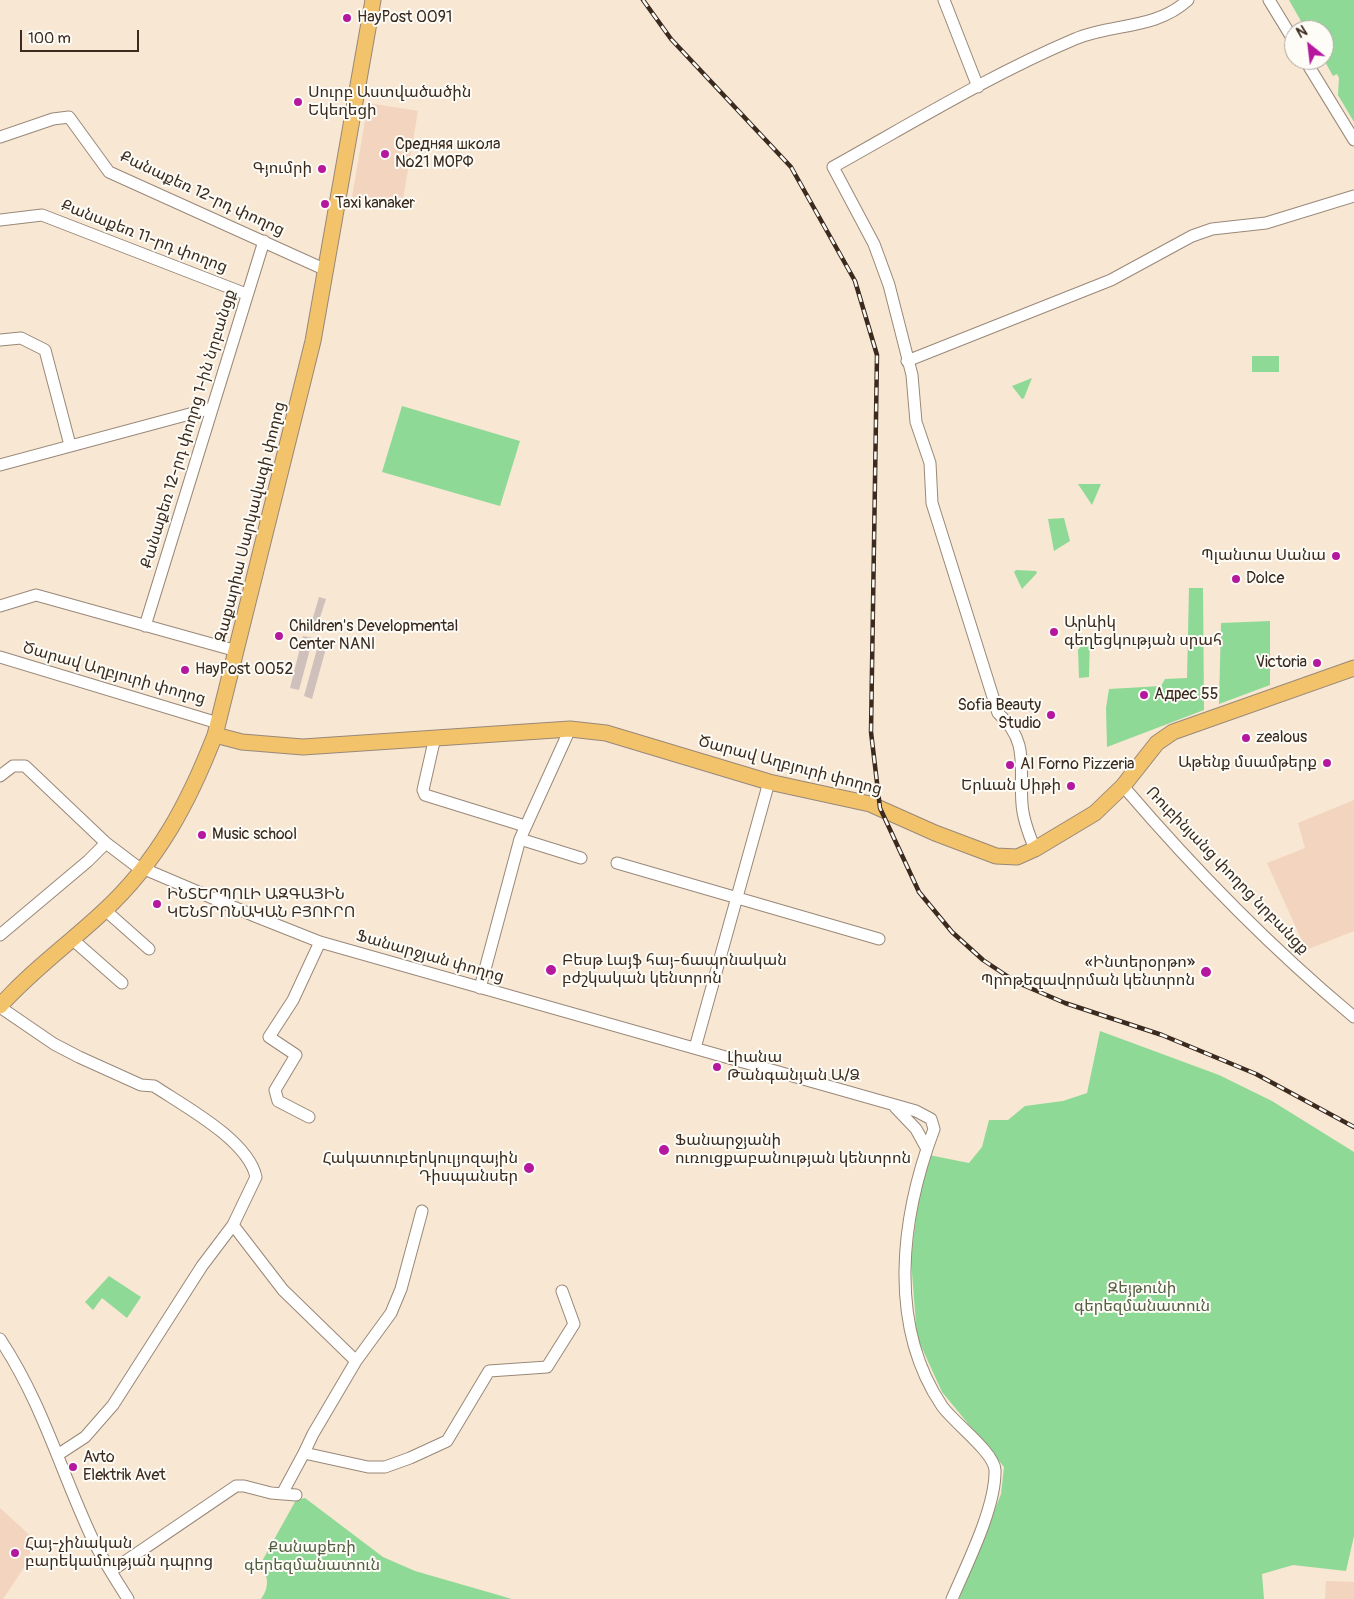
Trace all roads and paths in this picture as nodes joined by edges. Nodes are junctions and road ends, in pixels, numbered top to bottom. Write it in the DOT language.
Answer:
graph roads {
  1 [pos="373,0"];
  2 [pos="944,0"];
  3 [pos="1188,0"];
  4 [pos="1269,0"];
  5 [pos="1284,25"];
  6 [pos="1312,70"];
  7 [pos="978,87"];
  8 [pos="0,137"];
  9 [pos="1354,140"];
  10 [pos="1354,196"];
  11 [pos="0,220"];
  12 [pos="264,241"];
  13 [pos="326,270"];
  14 [pos="246,294"];
  15 [pos="0,340"];
  16 [pos="907,361"];
  17 [pos="212,408"];
  18 [pos="70,445"];
  19 [pos="0,465"];
  20 [pos="0,606"];
  21 [pos="145,626"];
  22 [pos="237,651"];
  23 [pos="0,656"];
  24 [pos="1354,668"];
  25 [pos="216,729"];
  26 [pos="570,729"];
  27 [pos="435,736"];
  28 [pos="0,776"];
  29 [pos="768,782"];
  30 [pos="1123,786"];
  31 [pos="526,826"];
  32 [pos="520,839"];
  33 [pos="106,843"];
  34 [pos="1035,850"];
  35 [pos="581,858"];
  36 [pos="617,863"];
  37 [pos="144,869"];
  38 [pos="737,898"];
  39 [pos="105,910"];
  40 [pos="0,935"];
  41 [pos="72,939"];
  42 [pos="879,939"];
  43 [pos="320,942"];
  44 [pos="149,949"];
  45 [pos="122,983"];
  46 [pos="480,988"];
  47 [pos="0,1007"];
  48 [pos="1354,1016"];
  49 [pos="695,1048"];
  50 [pos="895,1107"];
  51 [pos="309,1117"];
  52 [pos="926,1149"];
  53 [pos="422,1210"];
  54 [pos="232,1225"];
  55 [pos="562,1290"];
  56 [pos="0,1339"];
  57 [pos="0,1344"];
  58 [pos="356,1360"];
  59 [pos="304,1453"];
  60 [pos="59,1454"];
  61 [pos="283,1492"];
  62 [pos="296,1495"];
  63 [pos="110,1571"];
  64 [pos="124,1599"];
  65 [pos="128,1599"];
  66 [pos="952,1599"];
  1 -- 13 [label="main road, Զաքարիա Սարկավագի փողոց"];
  2 -- 7 [label="street"];
  3 -- 7 [label="street"];
  4 -- 5 [label="street"];
  6 -- 9 [label="street"];
  7 -- 16 [label="street"];
  8 -- 12 [label="street, Քանաքեռ 12-րդ փողոց"];
  10 -- 16 [label="street"];
  11 -- 14 [label="street, Քանաքեռ 11-րդ փողոց"];
  12 -- 13 [label="street, Քանաքեռ 12-րդ փողոց"];
  12 -- 14 [label="street, Քանաքեռ 12-րդ փողոց 1-ին նրբանցք"];
  13 -- 22 [label="main road, Զաքարիա Սարկավագի փողոց"];
  14 -- 17 [label="street, Քանաքեռ 12-րդ փողոց 1-ին նրբանցք"];
  15 -- 18 [label="street"];
  16 -- 34 [label="street"];
  17 -- 18 [label="street"];
  17 -- 21 [label="street, Քանաքեռ 12-րդ փողոց 1-ին նրբանցք"];
  18 -- 19 [label="street"];
  20 -- 21 [label="street"];
  21 -- 22 [label="street"];
  22 -- 25 [label="main road, Զաքարիա Սարկավագի փողոց"];
  23 -- 25 [label="street, Ծարավ Աղբյուրի փողոց"];
  24 -- 30 [label="main road, Ծարավ Աղբյուրի փողոց"];
  25 -- 27 [label="main road, Ծարավ Աղբյուրի փողոց"];
  25 -- 37 [label="main road, Զաքարիա Սարկավագի փողոց"];
  26 -- 27 [label="main road, Ծարավ Աղբյուրի փողոց"];
  26 -- 29 [label="main road, Ծարավ Աղբյուրի փողոց"];
  26 -- 31 [label="street"];
  27 -- 31 [label="street"];
  28 -- 33 [label="street, Ֆանարջյան փողոց"];
  29 -- 34 [label="main road, Ծարավ Աղբյուրի փողոց"];
  29 -- 38 [label="street"];
  30 -- 34 [label="main road, Ծարավ Աղբյուրի փողոց"];
  30 -- 48 [label="street, Ռուբինյանց փողոց նրբանցք"];
  31 -- 32 [label="street"];
  32 -- 35 [label="street"];
  32 -- 46 [label="street"];
  33 -- 37 [label="street, Ֆանարջյան փողոց"];
  33 -- 40 [label="street"];
  36 -- 38 [label="street"];
  37 -- 39 [label="main road, Զաքարիա Սարկավագի փողոց"];
  37 -- 43 [label="street, Ֆանարջյան փողոց"];
  38 -- 42 [label="street"];
  38 -- 49 [label="street"];
  39 -- 41 [label="main road, Զաքարիա Սարկավագի փողոց"];
  39 -- 44 [label="street"];
  41 -- 45 [label="street"];
  41 -- 47 [label="main road, Զաքարիա Սարկավագի փողոց"];
  43 -- 46 [label="street, Ֆանարջյան փողոց"];
  43 -- 51 [label="street"];
  46 -- 49 [label="street, Ֆանարջյան փողոց"];
  47 -- 54 [label="street"];
  49 -- 50 [label="street, Ֆանարջյան փողոց"];
  50 -- 52 [label="street, Ֆանարջյան փողոց"];
  50 -- 52 [label="street, Ֆանարջյան փողոց"];
  52 -- 66 [label="street, Ֆանարջյան փողոց"];
  53 -- 58 [label="street"];
  54 -- 58 [label="street"];
  54 -- 60 [label="street"];
  55 -- 59 [label="street"];
  56 -- 60 [label="street"];
  57 -- 64 [label="street"];
  58 -- 59 [label="street"];
  59 -- 61 [label="street"];
  60 -- 63 [label="street"];
  61 -- 62 [label="street"];
  61 -- 63 [label="street"];
  63 -- 65 [label="street"];
}
